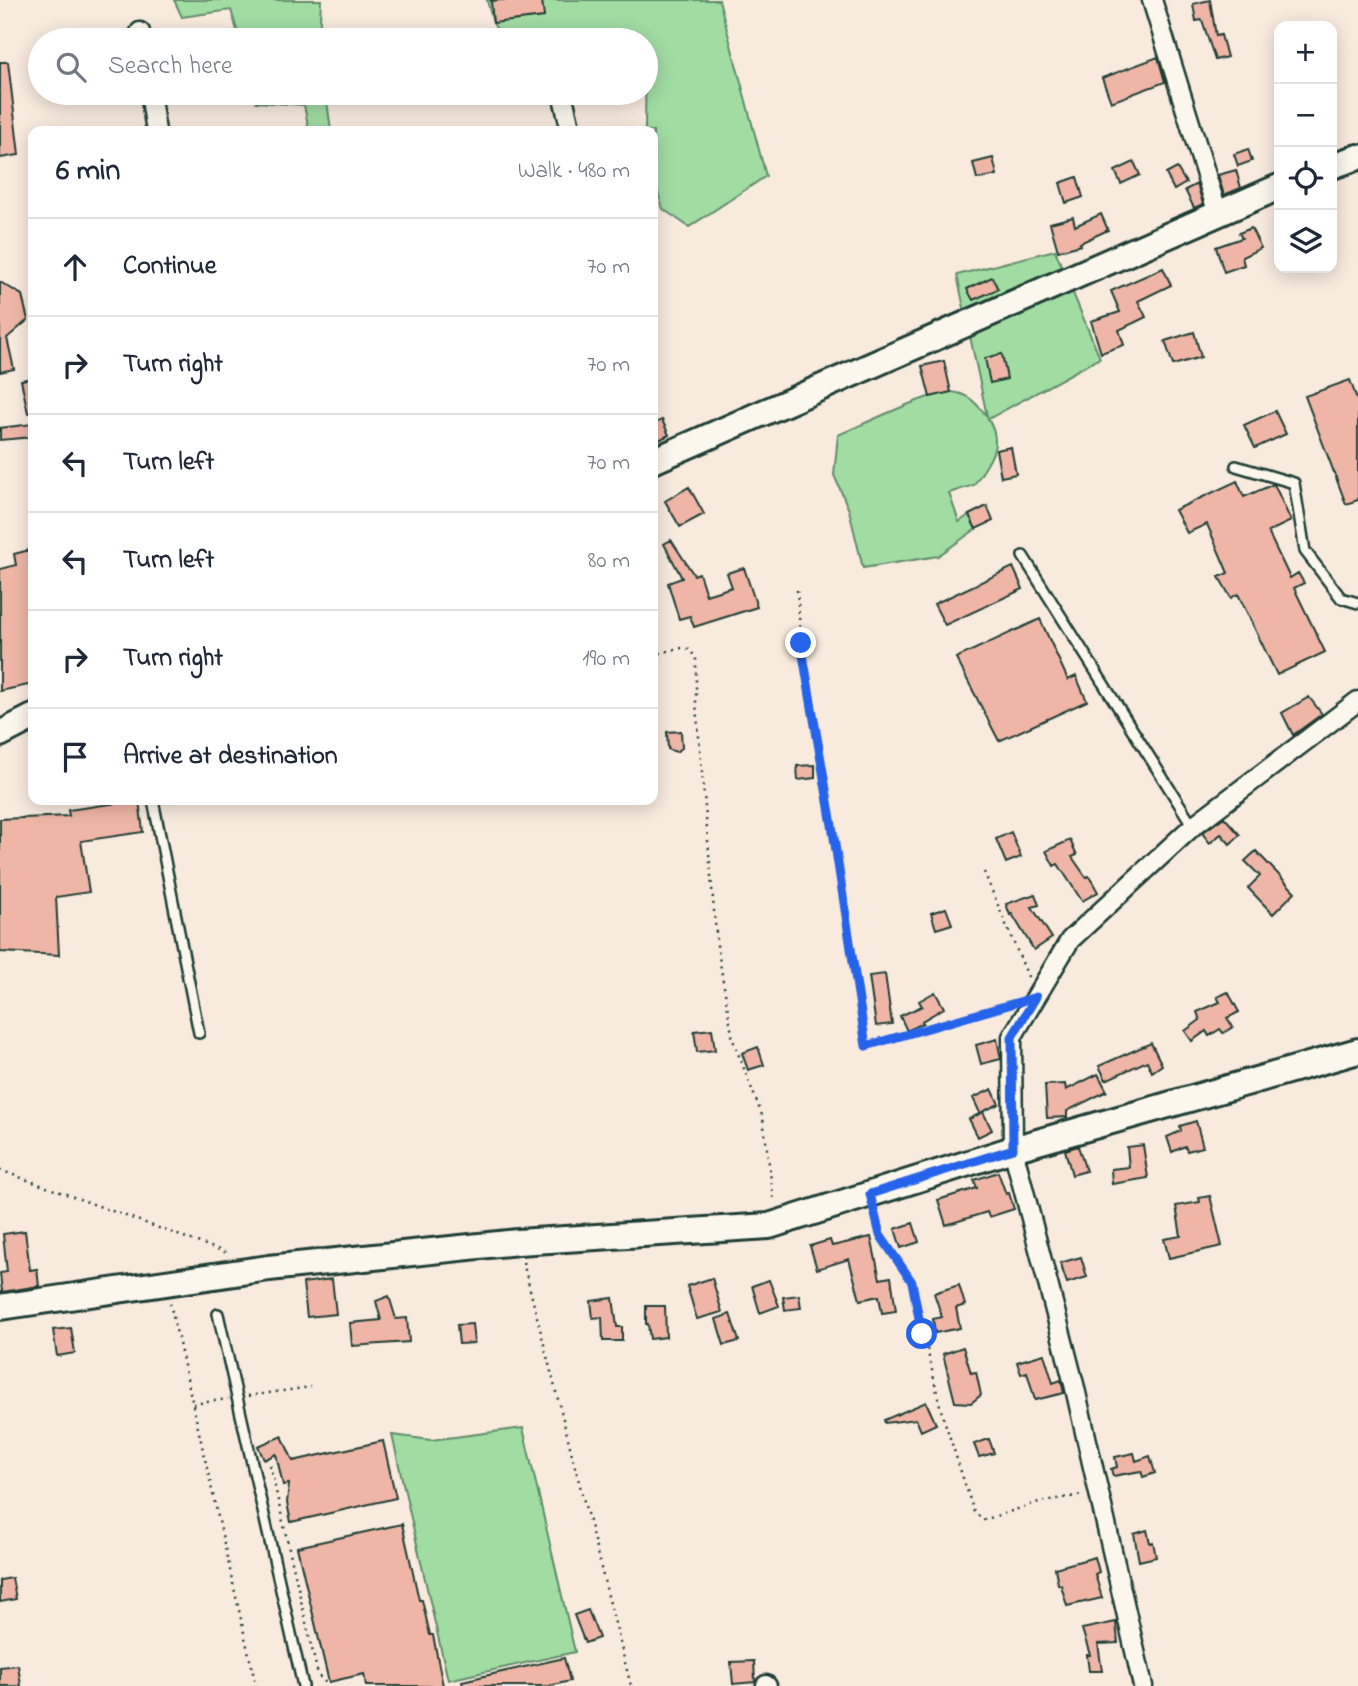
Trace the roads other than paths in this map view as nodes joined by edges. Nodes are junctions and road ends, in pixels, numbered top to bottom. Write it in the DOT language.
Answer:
graph roads {
  1 [pos="1152,0"];
  2 [pos="152,105"];
  3 [pos="565,105"];
  4 [pos="155,126"];
  5 [pos="570,126"];
  6 [pos="1358,157"];
  7 [pos="1337,164"];
  8 [pos="1274,189"];
  9 [pos="1218,214"];
  10 [pos="658,459"];
  11 [pos="1236,466"];
  12 [pos="1023,556"];
  13 [pos="1358,603"];
  14 [pos="1358,701"];
  15 [pos="28,719"];
  16 [pos="1,728"];
  17 [pos="154,805"];
  18 [pos="1193,826"];
  19 [pos="199,1033"];
  20 [pos="1358,1051"];
  21 [pos="1013,1149"];
  22 [pos="0,1307"];
  23 [pos="218,1314"];
  24 [pos="303,1686"];
  25 [pos="1143,1686"];
  1 -- 9 [label="street"];
  2 -- 4 [label="street"];
  3 -- 5 [label="street"];
  6 -- 7 [label="street"];
  8 -- 9 [label="street"];
  9 -- 10 [label="street"];
  11 -- 13 [label="lane"];
  12 -- 18 [label="lane"];
  14 -- 18 [label="street"];
  15 -- 16 [label="street"];
  17 -- 19 [label="lane"];
  18 -- 21 [label="street"];
  20 -- 21 [label="street"];
  21 -- 22 [label="street"];
  21 -- 25 [label="street"];
  23 -- 24 [label="lane"];
}
